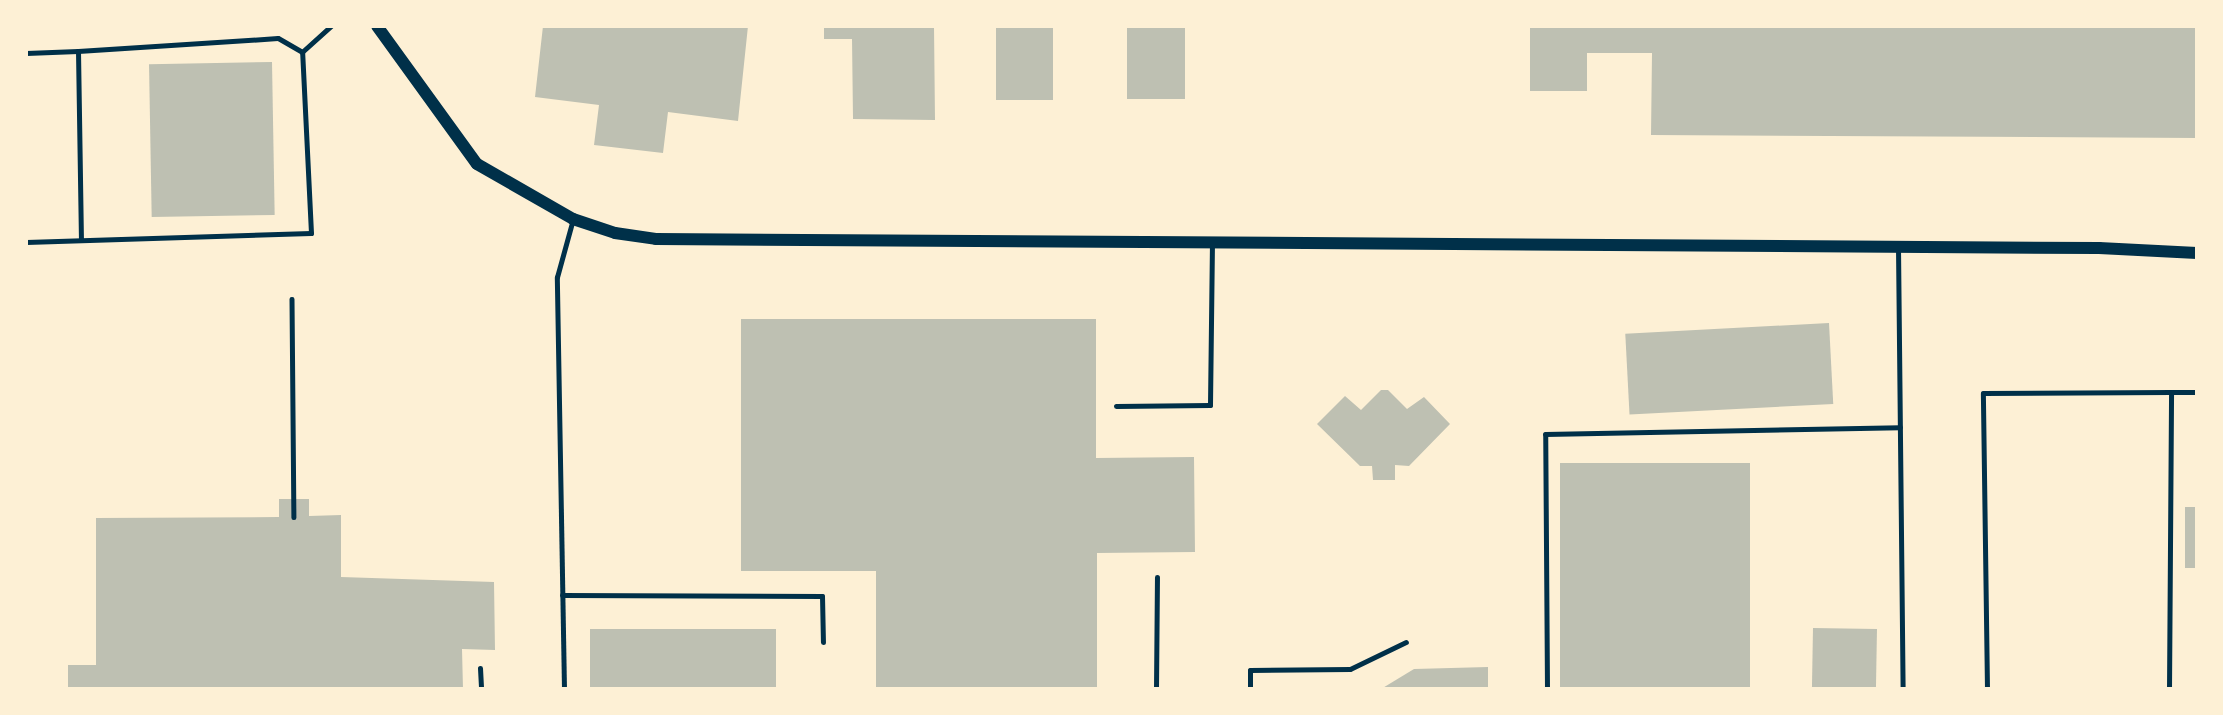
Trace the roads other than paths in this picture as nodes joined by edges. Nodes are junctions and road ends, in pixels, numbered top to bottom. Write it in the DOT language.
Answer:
graph roads {
  1 [pos="331,26"];
  2 [pos="376,26"];
  3 [pos="78,51"];
  4 [pos="303,52"];
  5 [pos="26,53"];
  6 [pos="573,219"];
  7 [pos="81,240"];
  8 [pos="26,242"];
  9 [pos="1212,243"];
  10 [pos="1898,247"];
  11 [pos="2197,253"];
  12 [pos="2171,392"];
  13 [pos="2197,392"];
  14 [pos="1116,406"];
  15 [pos="1900,428"];
  16 [pos="1157,577"];
  17 [pos="562,595"];
  18 [pos="823,642"];
  19 [pos="1406,642"];
  20 [pos="480,668"];
  21 [pos="481,689"];
  22 [pos="564,689"];
  23 [pos="1156,689"];
  24 [pos="1250,689"];
  25 [pos="1547,689"];
  26 [pos="1903,689"];
  27 [pos="1987,689"];
  28 [pos="2169,689"];
  1 -- 4 [label="lane"];
  2 -- 6 [label="street"];
  3 -- 4 [label="lane"];
  3 -- 5 [label="lane"];
  3 -- 7 [label="lane"];
  4 -- 7 [label="lane"];
  6 -- 9 [label="street"];
  6 -- 17 [label="lane"];
  7 -- 8 [label="lane"];
  9 -- 10 [label="street"];
  9 -- 14 [label="lane"];
  10 -- 11 [label="street"];
  10 -- 15 [label="lane"];
  12 -- 13 [label="lane"];
  12 -- 27 [label="lane"];
  12 -- 28 [label="lane"];
  15 -- 25 [label="lane"];
  15 -- 26 [label="lane"];
  16 -- 23 [label="lane"];
  17 -- 18 [label="lane"];
  17 -- 22 [label="lane"];
  19 -- 24 [label="lane"];
  20 -- 21 [label="lane"];
}
